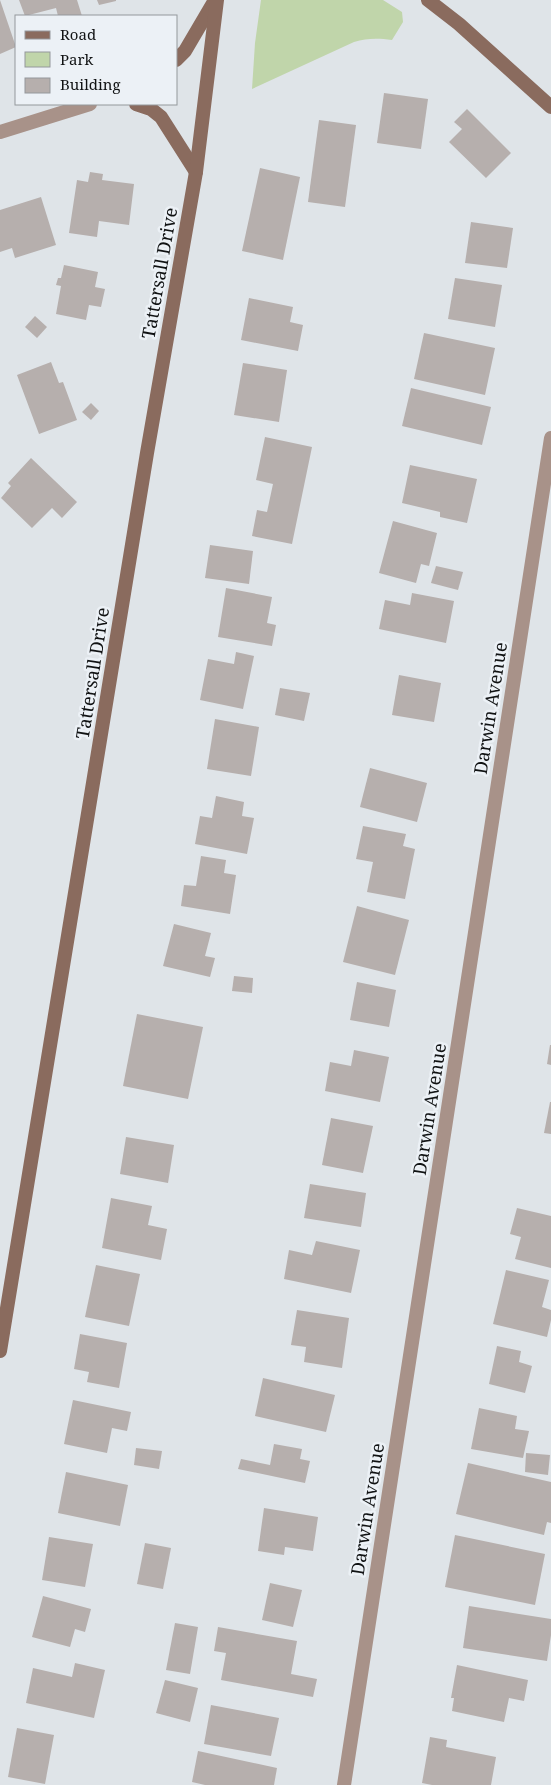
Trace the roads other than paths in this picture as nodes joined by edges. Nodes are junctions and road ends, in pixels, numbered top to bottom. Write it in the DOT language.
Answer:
graph roads {
  1 [pos="216,0"];
  2 [pos="428,0"];
  3 [pos="441,0"];
  4 [pos="459,24"];
  5 [pos="178,58"];
  6 [pos="87,105"];
  7 [pos="139,105"];
  8 [pos="551,107"];
  9 [pos="0,132"];
  10 [pos="196,172"];
  11 [pos="551,438"];
  12 [pos="0,1351"];
  13 [pos="344,1785"];
  1 -- 5 [label="main road"];
  1 -- 10 [label="main road, Tattersall Drive"];
  2 -- 4 [label="main road"];
  3 -- 4 [label="main road"];
  4 -- 8 [label="main road"];
  6 -- 9 [label="street"];
  7 -- 10 [label="main road"];
  10 -- 12 [label="main road, Tattersall Drive"];
  11 -- 13 [label="street, Darwin Avenue"];
}
